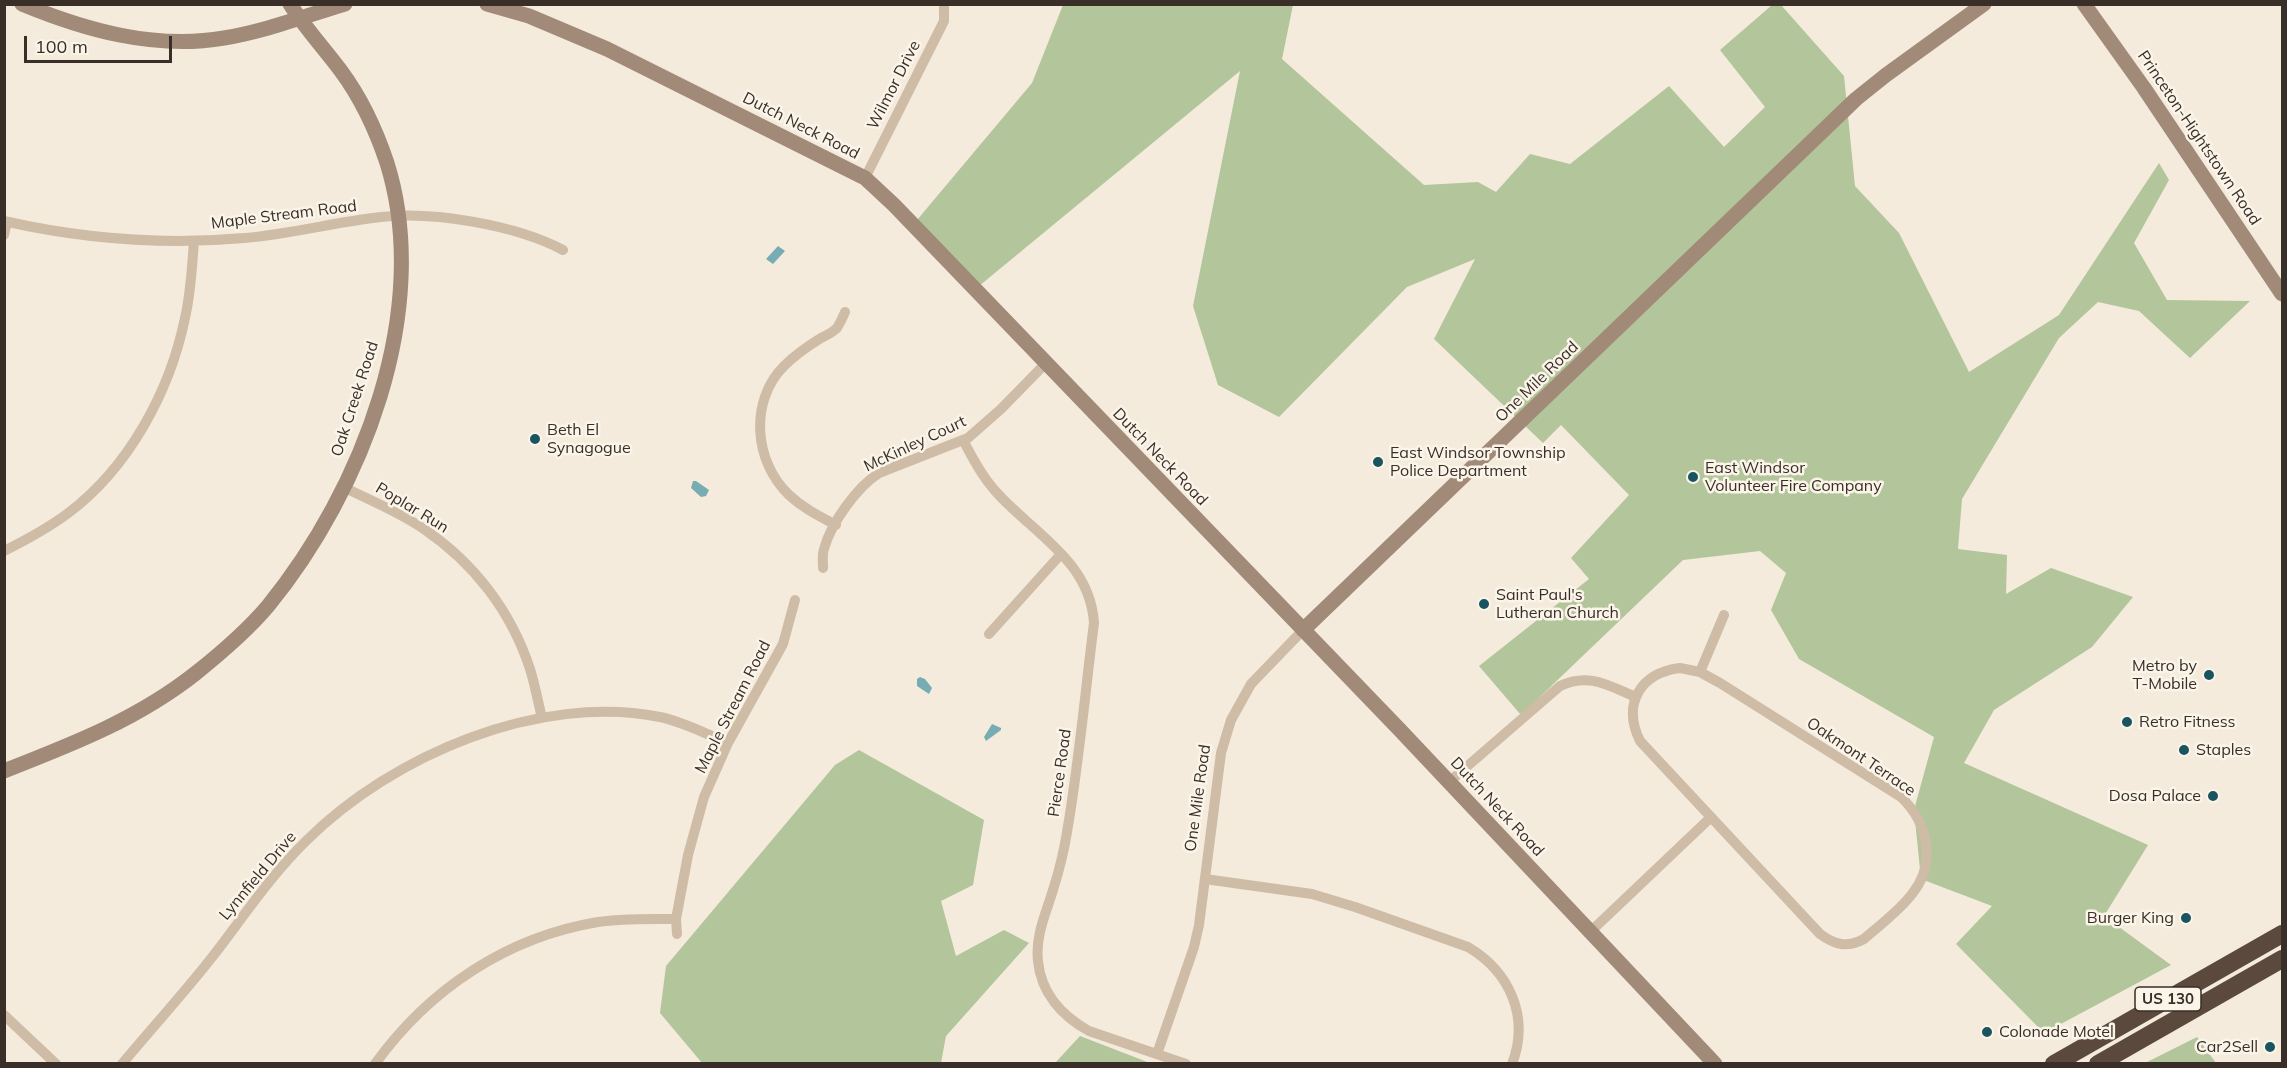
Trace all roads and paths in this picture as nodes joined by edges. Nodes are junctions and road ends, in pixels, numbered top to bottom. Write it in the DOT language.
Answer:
graph roads {
  1 [pos="22,4"];
  2 [pos="290,4"];
  3 [pos="345,4"];
  4 [pos="487,4"];
  5 [pos="944,4"];
  6 [pos="1983,6"];
  7 [pos="2085,7"];
  8 [pos="299,18"];
  9 [pos="865,178"];
  10 [pos="399,215"];
  11 [pos="6,222"];
  12 [pos="4,235"];
  13 [pos="194,241"];
  14 [pos="563,250"];
  15 [pos="2283,294"];
  16 [pos="845,312"];
  17 [pos="1046,363"];
  18 [pos="963,440"];
  19 [pos="343,487"];
  20 [pos="836,525"];
  21 [pos="4,551"];
  22 [pos="1061,554"];
  23 [pos="823,568"];
  24 [pos="795,600"];
  25 [pos="1724,615"];
  26 [pos="1303,630"];
  27 [pos="989,634"];
  28 [pos="1700,672"];
  29 [pos="1636,697"];
  30 [pos="542,718"];
  31 [pos="728,743"];
  32 [pos="4,771"];
  33 [pos="1449,782"];
  34 [pos="1710,818"];
  35 [pos="1205,879"];
  36 [pos="676,919"];
  37 [pos="1590,932"];
  38 [pos="677,934"];
  39 [pos="2283,934"];
  40 [pos="2283,959"];
  41 [pos="2236,960"];
  42 [pos="2229,989"];
  43 [pos="4,1015"];
  44 [pos="1157,1054"];
  45 [pos="56,1064"];
  46 [pos="122,1064"];
  47 [pos="375,1064"];
  48 [pos="1186,1064"];
  49 [pos="1512,1064"];
  50 [pos="1715,1064"];
  51 [pos="2054,1064"];
  52 [pos="2098,1064"];
  1 -- 8 [label="street"];
  2 -- 8 [label="street, Oak Creek Road"];
  3 -- 8 [label="street"];
  4 -- 9 [label="street, Dutch Neck Road"];
  5 -- 9 [label="street, Wilmor Drive"];
  6 -- 26 [label="street, One Mile Road"];
  7 -- 15 [label="street, Princeton-Hightstown Road"];
  8 -- 10 [label="street, Oak Creek Road"];
  9 -- 17 [label="street, Dutch Neck Road"];
  10 -- 13 [label="street, Maple Stream Road"];
  10 -- 14 [label="street, Maple Stream Road"];
  10 -- 19 [label="street, Oak Creek Road"];
  11 -- 12 [label="street"];
  11 -- 13 [label="street, Maple Stream Road"];
  13 -- 21 [label="street"];
  16 -- 20 [label="street"];
  17 -- 18 [label="street, McKinley Court"];
  17 -- 26 [label="street, Dutch Neck Road"];
  18 -- 20 [label="street, McKinley Court"];
  18 -- 22 [label="street, Pierce Road"];
  19 -- 30 [label="street, Poplar Run"];
  19 -- 32 [label="street, Oak Creek Road"];
  20 -- 23 [label="street, McKinley Court"];
  22 -- 27 [label="street"];
  22 -- 44 [label="street, Pierce Road"];
  24 -- 31 [label="street, Maple Stream Road"];
  25 -- 28 [label="street"];
  26 -- 33 [label="street, Dutch Neck Road"];
  26 -- 35 [label="street, One Mile Road"];
  28 -- 29 [label="street, Oakmont Terrace"];
  28 -- 34 [label="street, Oakmont Terrace"];
  29 -- 33 [label="street"];
  29 -- 34 [label="street, Oakmont Terrace"];
  30 -- 31 [label="street, Lynnfield Drive"];
  30 -- 46 [label="street, Lynnfield Drive"];
  31 -- 36 [label="street, Maple Stream Road"];
  33 -- 37 [label="street, Dutch Neck Road"];
  34 -- 37 [label="street"];
  35 -- 44 [label="street, One Mile Road"];
  35 -- 49 [label="street"];
  36 -- 38 [label="street, Maple Stream Road"];
  36 -- 47 [label="street"];
  37 -- 50 [label="street, Dutch Neck Road"];
  39 -- 41 [label="highway, US 130"];
  40 -- 42 [label="highway, US 130"];
  41 -- 42 [label="highway"];
  41 -- 51 [label="highway, US 130"];
  42 -- 52 [label="highway, US 130"];
  43 -- 45 [label="street"];
  44 -- 48 [label="street, Pierce Road"];
}
